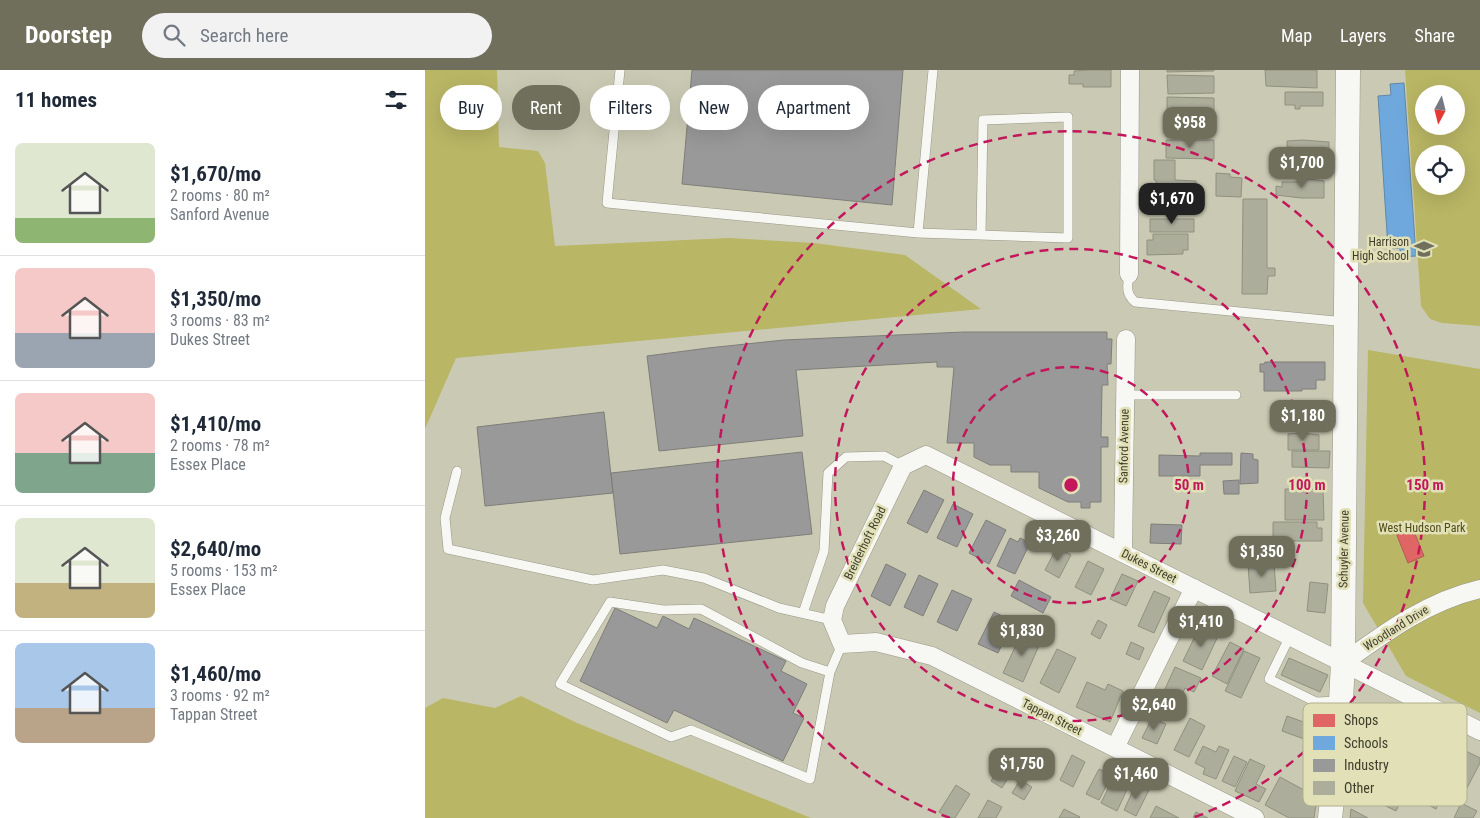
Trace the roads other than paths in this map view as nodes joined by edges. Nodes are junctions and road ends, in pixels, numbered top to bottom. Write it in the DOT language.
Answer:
graph roads {
  1 [pos="620,70"];
  2 [pos="933,70"];
  3 [pos="1131,70"];
  4 [pos="1348,70"];
  5 [pos="917,233"];
  6 [pos="981,235"];
  7 [pos="1129,274"];
  8 [pos="1346,322"];
  9 [pos="1126,339"];
  10 [pos="1236,394"];
  11 [pos="1125,395"];
  12 [pos="903,466"];
  13 [pos="457,471"];
  14 [pos="1123,552"];
  15 [pos="1194,588"];
  16 [pos="1480,589"];
  17 [pos="803,613"];
  18 [pos="831,620"];
  19 [pos="1289,636"];
  20 [pos="842,644"];
  21 [pos="1343,663"];
  22 [pos="830,672"];
  23 [pos="1341,701"];
  24 [pos="1424,703"];
  25 [pos="1467,725"];
  26 [pos="1480,731"];
  27 [pos="1115,748"];
  28 [pos="1255,818"];
  1 -- 5 [label="lane"];
  2 -- 5 [label="lane"];
  3 -- 7 [label="street"];
  4 -- 8 [label="main road, Schuyler Avenue"];
  5 -- 6 [label="lane"];
  6 -- 6 [label="lane"];
  7 -- 8 [label="lane"];
  8 -- 21 [label="main road, Schuyler Avenue"];
  9 -- 11 [label="street, Sanford Avenue"];
  10 -- 11 [label="lane"];
  11 -- 14 [label="street, Sanford Avenue"];
  12 -- 14 [label="street, Dukes Street"];
  12 -- 17 [label="lane"];
  12 -- 18 [label="street, Breiderhoft Road"];
  13 -- 17 [label="lane"];
  14 -- 15 [label="street, Dukes Street"];
  15 -- 19 [label="street, Dukes Street"];
  15 -- 27 [label="street"];
  16 -- 21 [label="street, Woodland Drive"];
  17 -- 18 [label="lane"];
  18 -- 20 [label="street"];
  19 -- 21 [label="street, Dukes Street"];
  19 -- 23 [label="lane"];
  20 -- 22 [label="lane"];
  20 -- 27 [label="street, Tappan Street"];
  21 -- 23 [label="main road, Schuyler Avenue"];
  21 -- 24 [label="street, Dukes Street"];
  22 -- 22 [label="lane"];
  25 -- 26 [label="street, Dukes Street"];
  27 -- 28 [label="street, Tappan Street"];
}
